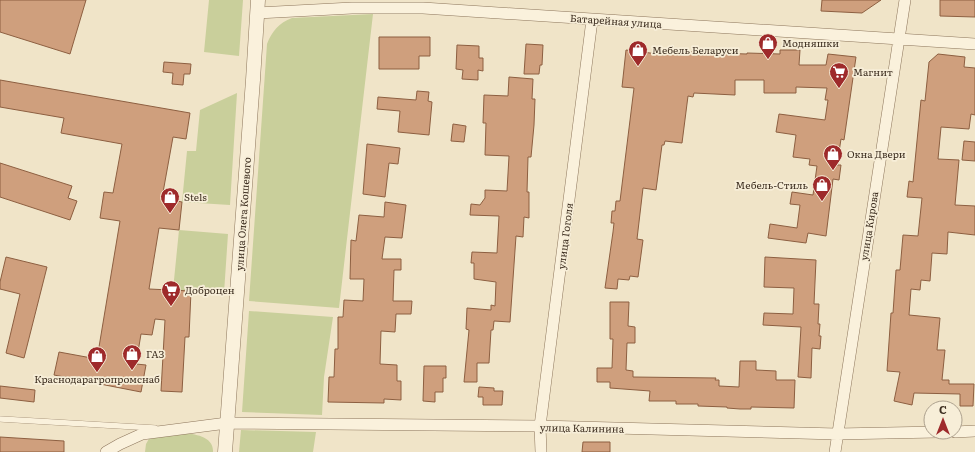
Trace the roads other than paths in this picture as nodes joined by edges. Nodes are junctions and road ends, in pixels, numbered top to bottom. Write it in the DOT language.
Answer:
graph roads {
  1 [pos="905,0"];
  2 [pos="258,6"];
  3 [pos="592,20"];
  4 [pos="898,39"];
  5 [pos="975,44"];
  6 [pos="0,419"];
  7 [pos="227,423"];
  8 [pos="540,426"];
  9 [pos="176,429"];
  10 [pos="975,431"];
  11 [pos="923,432"];
  12 [pos="963,432"];
  13 [pos="837,434"];
  14 [pos="106,452"];
  15 [pos="224,452"];
  16 [pos="541,452"];
  17 [pos="835,452"];
  1 -- 4 [label="street, улица Кирова"];
  2 -- 3 [label="street, Батарейная улица"];
  2 -- 7 [label="street, улица Олега Кошевого"];
  3 -- 4 [label="street, Батарейная улица"];
  3 -- 8 [label="street, улица Гоголя"];
  4 -- 5 [label="street, Батарейная улица"];
  4 -- 13 [label="street, улица Кирова"];
  6 -- 9 [label="lane"];
  7 -- 8 [label="street, улица Калинина"];
  7 -- 9 [label="street, улица Калинина"];
  7 -- 15 [label="street, улица Олега Кошевого"];
  8 -- 13 [label="street, улица Калинина"];
  8 -- 16 [label="street, улица Гоголя"];
  9 -- 14 [label="street, улица Калинина"];
  10 -- 12 [label="street"];
  11 -- 13 [label="street, улица Калинина"];
  13 -- 17 [label="street, улица Кирова"];
}
